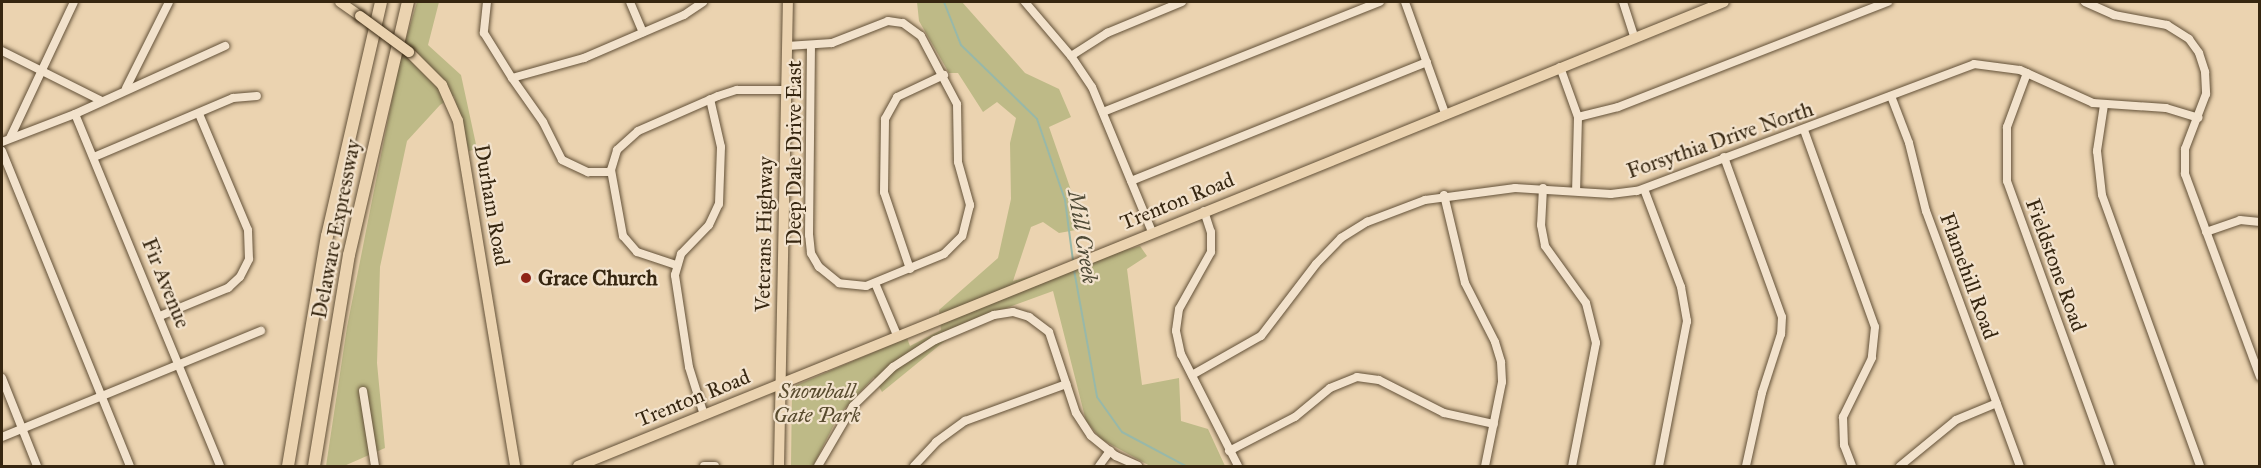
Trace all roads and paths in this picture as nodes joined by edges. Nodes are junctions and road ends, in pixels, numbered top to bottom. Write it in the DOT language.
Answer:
graph roads {
  1 [pos="74,2"];
  2 [pos="169,2"];
  3 [pos="340,2"];
  4 [pos="381,2"];
  5 [pos="408,2"];
  6 [pos="487,2"];
  7 [pos="630,2"];
  8 [pos="704,2"];
  9 [pos="788,2"];
  10 [pos="1025,2"];
  11 [pos="1182,2"];
  12 [pos="1380,2"];
  13 [pos="1405,2"];
  14 [pos="1623,2"];
  15 [pos="1724,2"];
  16 [pos="1888,2"];
  17 [pos="2085,2"];
  18 [pos="643,32"];
  19 [pos="1635,38"];
  20 [pos="225,46"];
  21 [pos="787,46"];
  22 [pos="811,46"];
  23 [pos="2,51"];
  24 [pos="1071,56"];
  25 [pos="1427,62"];
  26 [pos="1560,67"];
  27 [pos="41,70"];
  28 [pos="2027,73"];
  29 [pos="944,75"];
  30 [pos="512,78"];
  31 [pos="126,88"];
  32 [pos="786,90"];
  33 [pos="257,96"];
  34 [pos="1891,96"];
  35 [pos="710,99"];
  36 [pos="100,100"];
  37 [pos="2104,105"];
  38 [pos="1103,111"];
  39 [pos="1445,113"];
  40 [pos="75,114"];
  41 [pos="199,114"];
  42 [pos="1578,117"];
  43 [pos="2198,118"];
  44 [pos="1804,130"];
  45 [pos="6,140"];
  46 [pos="2,151"];
  47 [pos="94,157"];
  48 [pos="1724,157"];
  49 [pos="611,172"];
  50 [pos="1131,181"];
  51 [pos="1543,188"];
  52 [pos="1644,189"];
  53 [pos="1576,191"];
  54 [pos="1444,195"];
  55 [pos="1204,211"];
  56 [pos="2259,222"];
  57 [pos="1152,232"];
  58 [pos="2206,232"];
  59 [pos="676,265"];
  60 [pos="910,269"];
  61 [pos="875,283"];
  62 [pos="160,316"];
  63 [pos="931,322"];
  64 [pos="261,331"];
  65 [pos="897,335"];
  66 [pos="939,338"];
  67 [pos="180,364"];
  68 [pos="1192,375"];
  69 [pos="2259,377"];
  70 [pos="2,378"];
  71 [pos="781,383"];
  72 [pos="1066,384"];
  73 [pos="363,391"];
  74 [pos="101,396"];
  75 [pos="1997,403"];
  76 [pos="704,416"];
  77 [pos="1494,424"];
  78 [pos="22,429"];
  79 [pos="2,437"];
  80 [pos="1229,451"];
  81 [pos="1110,452"];
  82 [pos="37,466"];
  83 [pos="130,466"];
  84 [pos="220,466"];
  85 [pos="288,466"];
  86 [pos="314,466"];
  87 [pos="375,466"];
  88 [pos="515,466"];
  89 [pos="578,466"];
  90 [pos="704,466"];
  91 [pos="715,466"];
  92 [pos="779,466"];
  93 [pos="818,466"];
  94 [pos="914,466"];
  95 [pos="1099,466"];
  96 [pos="1138,466"];
  97 [pos="1238,466"];
  98 [pos="1485,466"];
  99 [pos="1572,466"];
  100 [pos="1659,466"];
  101 [pos="1746,466"];
  102 [pos="1852,466"];
  103 [pos="1900,466"];
  104 [pos="2020,466"];
  105 [pos="2110,466"];
  106 [pos="2200,466"];
  1 -- 27 [label="street"];
  2 -- 31 [label="street"];
  3 -- 88 [label="main road, Durham Road, bridge"];
  4 -- 85 [label="highway, Delaware Expressway"];
  5 -- 86 [label="highway, Delaware Expressway"];
  6 -- 30 [label="street"];
  7 -- 18 [label="street"];
  8 -- 18 [label="street"];
  9 -- 21 [label="main road, Veterans Highway"];
  10 -- 24 [label="street"];
  11 -- 24 [label="street"];
  12 -- 38 [label="street"];
  13 -- 25 [label="street"];
  14 -- 19 [label="street"];
  15 -- 19 [label="main road, Trenton Road"];
  16 -- 42 [label="street"];
  17 -- 43 [label="street"];
  18 -- 30 [label="street"];
  19 -- 26 [label="main road, Trenton Road"];
  20 -- 31 [label="street"];
  21 -- 22 [label="street, Deep Dale Drive East"];
  21 -- 32 [label="main road, Veterans Highway"];
  22 -- 29 [label="street, Deep Dale Drive East"];
  22 -- 61 [label="street, Deep Dale Drive East"];
  23 -- 27 [label="street"];
  24 -- 38 [label="street"];
  25 -- 39 [label="street"];
  25 -- 50 [label="street"];
  26 -- 39 [label="main road, Trenton Road"];
  26 -- 42 [label="street"];
  27 -- 36 [label="street"];
  27 -- 45 [label="street"];
  28 -- 34 [label="street, Forsythia Drive North"];
  28 -- 37 [label="street, Forsythia Drive North"];
  28 -- 105 [label="street, Fieldstone Road"];
  29 -- 60 [label="street, Deep Dale Drive East"];
  29 -- 60 [label="street"];
  30 -- 49 [label="street"];
  31 -- 36 [label="street"];
  32 -- 35 [label="street"];
  32 -- 71 [label="main road, Veterans Highway"];
  33 -- 41 [label="street"];
  34 -- 44 [label="street, Forsythia Drive North"];
  34 -- 75 [label="street, Flamehill Road"];
  35 -- 49 [label="street"];
  35 -- 59 [label="street"];
  36 -- 40 [label="street"];
  37 -- 43 [label="street, Forsythia Drive North"];
  37 -- 106 [label="street"];
  38 -- 50 [label="street"];
  39 -- 55 [label="main road, Trenton Road"];
  40 -- 45 [label="street"];
  40 -- 47 [label="street, Fir Avenue"];
  41 -- 47 [label="street"];
  41 -- 62 [label="street"];
  42 -- 53 [label="street"];
  43 -- 58 [label="street"];
  44 -- 48 [label="street, Forsythia Drive North"];
  44 -- 102 [label="street"];
  46 -- 74 [label="street"];
  47 -- 62 [label="street, Fir Avenue"];
  48 -- 52 [label="street, Forsythia Drive North"];
  48 -- 101 [label="street"];
  49 -- 59 [label="street"];
  50 -- 57 [label="street"];
  51 -- 53 [label="street, Forsythia Drive North"];
  51 -- 54 [label="street, Forsythia Drive North"];
  51 -- 99 [label="street"];
  52 -- 53 [label="street, Forsythia Drive North"];
  52 -- 100 [label="street"];
  54 -- 68 [label="street, Forsythia Drive North"];
  54 -- 77 [label="street"];
  55 -- 57 [label="main road, Trenton Road"];
  55 -- 68 [label="street"];
  56 -- 58 [label="street"];
  57 -- 63 [label="main road, Trenton Road"];
  58 -- 69 [label="street"];
  59 -- 76 [label="street"];
  60 -- 61 [label="street, Deep Dale Drive East"];
  61 -- 65 [label="street"];
  62 -- 67 [label="street, Fir Avenue"];
  63 -- 65 [label="main road, Trenton Road"];
  63 -- 66 [label="street"];
  64 -- 67 [label="street"];
  65 -- 71 [label="main road, Trenton Road"];
  66 -- 72 [label="street"];
  66 -- 93 [label="street"];
  67 -- 74 [label="street"];
  67 -- 84 [label="street, Fir Avenue"];
  68 -- 80 [label="street"];
  70 -- 78 [label="street"];
  71 -- 76 [label="main road, Trenton Road"];
  71 -- 92 [label="main road, Veterans Highway"];
  72 -- 81 [label="street"];
  72 -- 94 [label="street"];
  73 -- 87 [label="street"];
  74 -- 78 [label="street"];
  74 -- 83 [label="street"];
  75 -- 103 [label="street"];
  75 -- 104 [label="street, Flamehill Road"];
  76 -- 89 [label="main road, Trenton Road"];
  77 -- 80 [label="street"];
  77 -- 98 [label="street"];
  78 -- 79 [label="street"];
  78 -- 82 [label="street"];
  80 -- 97 [label="street"];
  81 -- 95 [label="street"];
  81 -- 96 [label="street"];
  90 -- 91 [label="street"];
}
